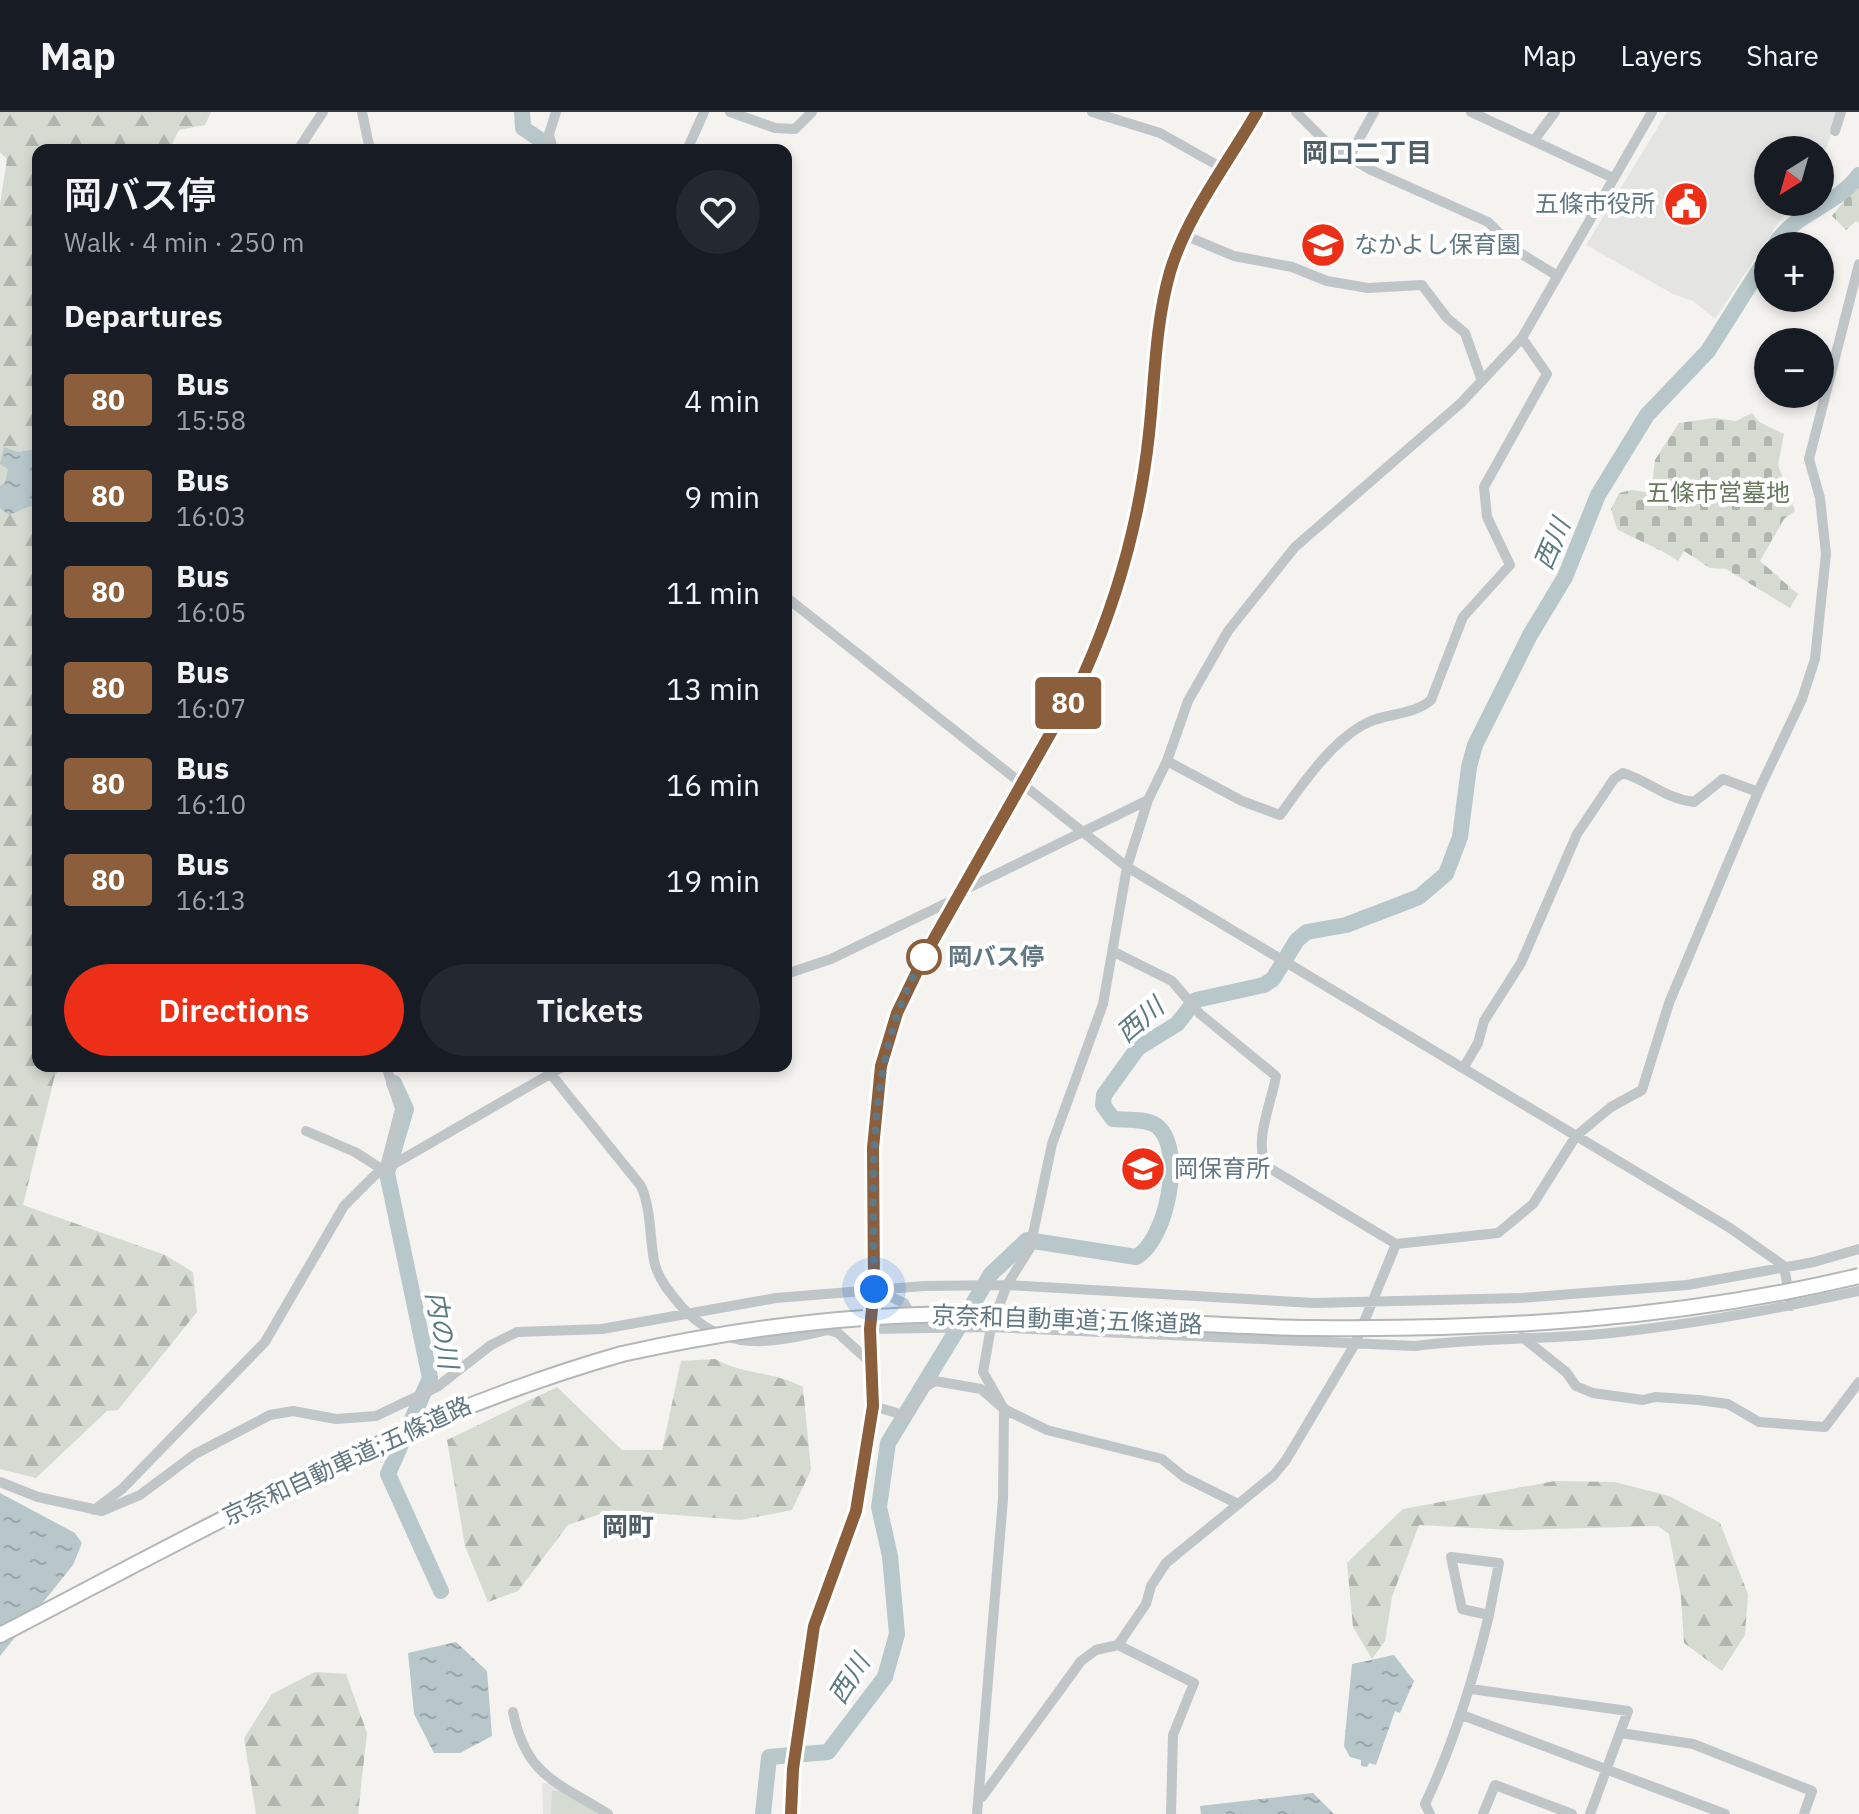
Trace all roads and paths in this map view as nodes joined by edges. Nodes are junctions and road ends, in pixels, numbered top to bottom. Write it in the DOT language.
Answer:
graph roads {
  1 [pos="323,112"];
  2 [pos="362,112"];
  3 [pos="556,112"];
  4 [pos="704,112"];
  5 [pos="730,112"];
  6 [pos="812,112"];
  7 [pos="1092,112"];
  8 [pos="1257,112"];
  9 [pos="1296,112"];
  10 [pos="1374,112"];
  11 [pos="1471,112"];
  12 [pos="1555,112"];
  13 [pos="1652,112"];
  14 [pos="1841,112"];
  15 [pos="1835,131"];
  16 [pos="1535,139"];
  17 [pos="302,144"];
  18 [pos="369,144"];
  19 [pos="552,144"];
  20 [pos="690,144"];
  21 [pos="1349,157"];
  22 [pos="1224,169"];
  23 [pos="1611,177"];
  24 [pos="1184,235"];
  25 [pos="1859,264"];
  26 [pos="1556,275"];
  27 [pos="1522,338"];
  28 [pos="1482,381"];
  29 [pos="792,602"];
  30 [pos="1167,761"];
  31 [pos="1023,782"];
  32 [pos="1758,792"];
  33 [pos="1148,800"];
  34 [pos="1085,833"];
  35 [pos="1127,867"];
  36 [pos="959,895"];
  37 [pos="1114,952"];
  38 [pos="792,972"];
  39 [pos="1464,1067"];
  40 [pos="388,1072"];
  41 [pos="550,1073"];
  42 [pos="306,1131"];
  43 [pos="1576,1136"];
  44 [pos="383,1170"];
  45 [pos="1396,1244"];
  46 [pos="1859,1249"];
  47 [pos="1784,1266"];
  48 [pos="1859,1276"];
  49 [pos="1007,1285"];
  50 [pos="874,1289"];
  51 [pos="1859,1291"];
  52 [pos="1373,1303"];
  53 [pos="1791,1306"];
  54 [pos="688,1313"];
  55 [pos="991,1327"];
  56 [pos="870,1329"];
  57 [pos="917,1329"];
  58 [pos="1522,1337"];
  59 [pos="1355,1344"];
  60 [pos="870,1362"];
  61 [pos="1859,1382"];
  62 [pos="873,1406"];
  63 [pos="1004,1409"];
  64 [pos="0,1482"];
  65 [pos="122,1489"];
  66 [pos="1236,1503"];
  67 [pos="115,1508"];
  68 [pos="94,1510"];
  69 [pos="1489,1615"];
  70 [pos="0,1635"];
  71 [pos="1118,1645"];
  72 [pos="1471,1689"];
  73 [pos="513,1712"];
  74 [pos="1462,1715"];
  75 [pos="1621,1733"];
  76 [pos="1607,1769"];
  77 [pos="980,1800"];
  78 [pos="608,1814"];
  79 [pos="791,1814"];
  80 [pos="977,1814"];
  81 [pos="1171,1814"];
  82 [pos="1430,1814"];
  83 [pos="1483,1814"];
  84 [pos="1572,1814"];
  85 [pos="1590,1814"];
  86 [pos="1725,1814"];
  87 [pos="1804,1814"];
  1 -- 17 [label="street"];
  2 -- 18 [label="street"];
  3 -- 19 [label="street"];
  4 -- 20 [label="street"];
  5 -- 6 [label="street"];
  7 -- 22 [label="street"];
  8 -- 22 [label="street"];
  9 -- 21 [label="street"];
  10 -- 21 [label="street"];
  11 -- 16 [label="street"];
  12 -- 16 [label="street"];
  13 -- 23 [label="street"];
  14 -- 15 [label="street"];
  16 -- 23 [label="street"];
  21 -- 26 [label="street"];
  22 -- 24 [label="street"];
  23 -- 26 [label="street"];
  24 -- 28 [label="street"];
  24 -- 31 [label="street"];
  25 -- 32 [label="street"];
  26 -- 27 [label="street"];
  27 -- 28 [label="street"];
  27 -- 30 [label="street"];
  28 -- 30 [label="street"];
  29 -- 31 [label="street"];
  30 -- 33 [label="street"];
  31 -- 34 [label="street"];
  31 -- 36 [label="street"];
  32 -- 39 [label="street"];
  32 -- 43 [label="street"];
  33 -- 34 [label="street"];
  33 -- 35 [label="street"];
  34 -- 35 [label="street"];
  34 -- 36 [label="street"];
  35 -- 37 [label="street"];
  35 -- 39 [label="street"];
  36 -- 38 [label="street"];
  36 -- 50 [label="street"];
  37 -- 45 [label="street"];
  37 -- 49 [label="street"];
  39 -- 43 [label="street"];
  40 -- 44 [label="street"];
  41 -- 44 [label="street"];
  41 -- 54 [label="street"];
  42 -- 44 [label="street"];
  43 -- 45 [label="street"];
  43 -- 47 [label="street"];
  44 -- 65 [label="street"];
  45 -- 52 [label="street"];
  46 -- 47 [label="street"];
  47 -- 52 [label="street"];
  47 -- 53 [label="street"];
  48 -- 70 [label="highway, 京奈和自動車道;五條道路, bridge"];
  49 -- 50 [label="street"];
  49 -- 52 [label="street"];
  49 -- 55 [label="street"];
  50 -- 54 [label="street"];
  50 -- 56 [label="street"];
  50 -- 57 [label="street"];
  51 -- 53 [label="street"];
  52 -- 59 [label="street"];
  53 -- 58 [label="street"];
  54 -- 60 [label="street"];
  54 -- 67 [label="street"];
  55 -- 57 [label="street"];
  55 -- 59 [label="street"];
  55 -- 63 [label="street"];
  56 -- 57 [label="street"];
  56 -- 60 [label="street"];
  58 -- 59 [label="street"];
  58 -- 61 [label="street"];
  59 -- 66 [label="street"];
  60 -- 62 [label="street"];
  62 -- 63 [label="street"];
  62 -- 79 [label="street"];
  63 -- 66 [label="street"];
  63 -- 77 [label="street"];
  64 -- 68 [label="street"];
  65 -- 67 [label="street"];
  65 -- 68 [label="street"];
  66 -- 71 [label="street"];
  67 -- 68 [label="street"];
  69 -- 69 [label="street"];
  69 -- 72 [label="street"];
  71 -- 77 [label="street"];
  71 -- 81 [label="street"];
  72 -- 74 [label="street"];
  72 -- 75 [label="street"];
  73 -- 78 [label="street"];
  74 -- 76 [label="street"];
  74 -- 82 [label="street"];
  75 -- 76 [label="street"];
  75 -- 87 [label="street"];
  76 -- 85 [label="street"];
  76 -- 86 [label="street"];
  77 -- 80 [label="street"];
  83 -- 84 [label="street"];
}
